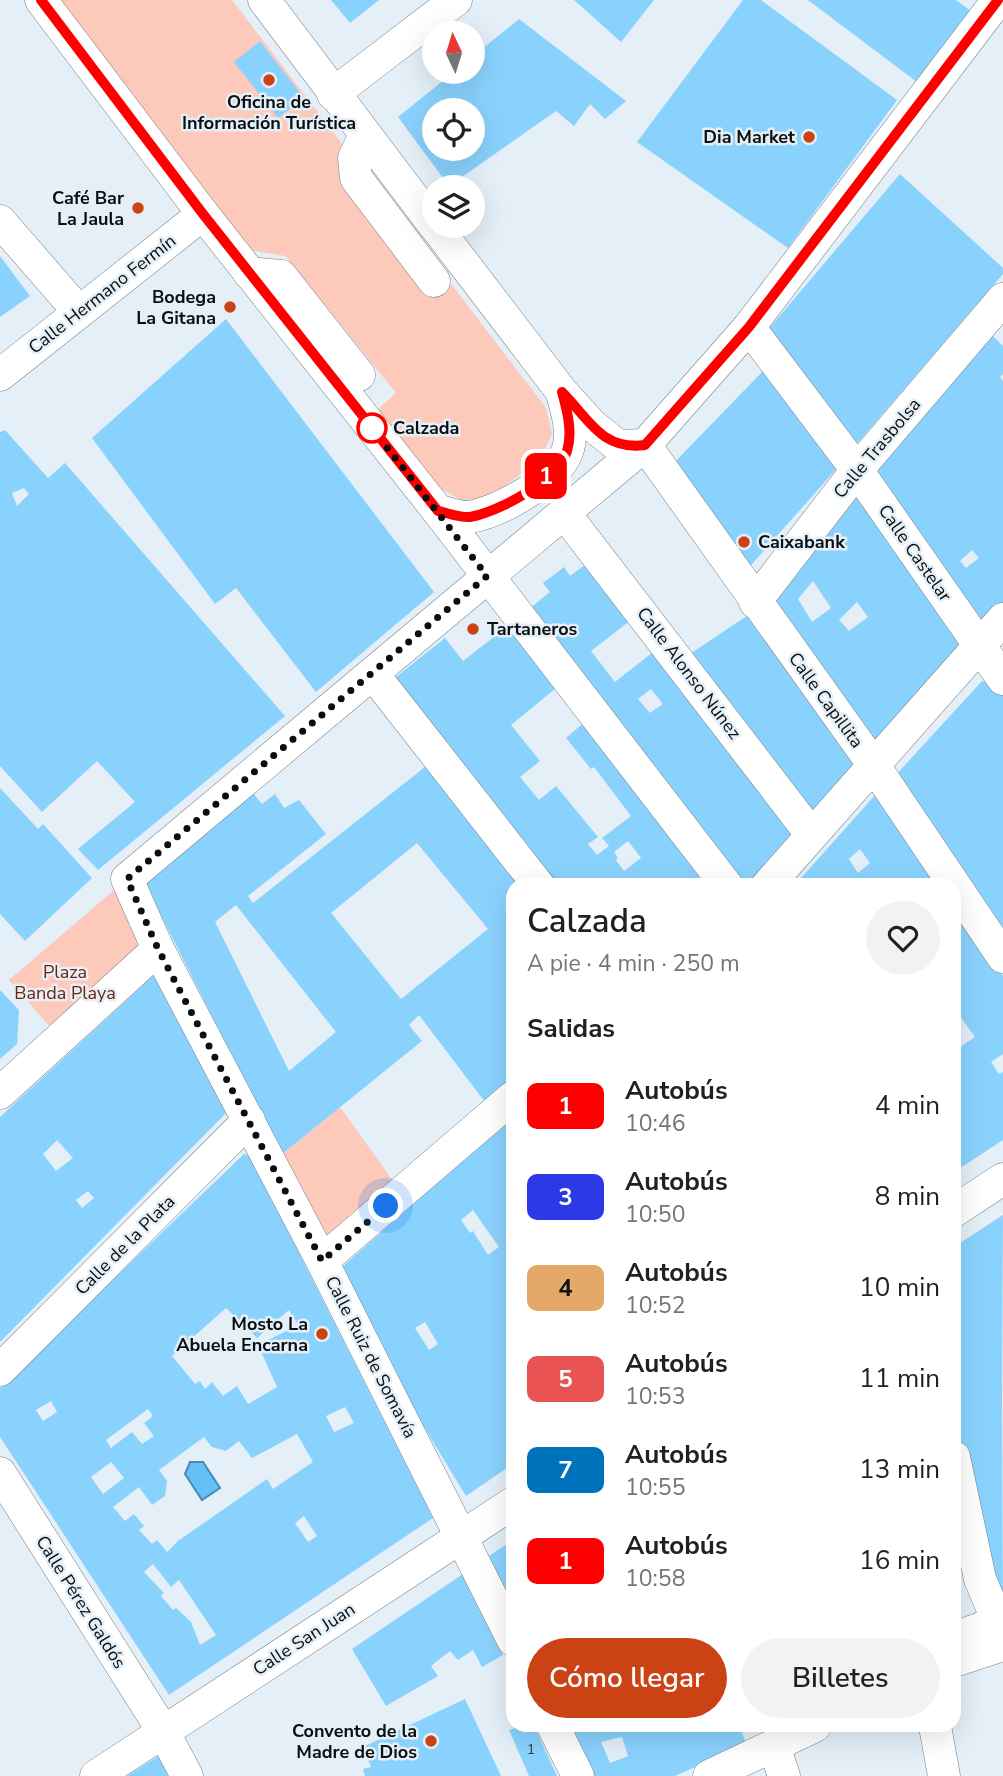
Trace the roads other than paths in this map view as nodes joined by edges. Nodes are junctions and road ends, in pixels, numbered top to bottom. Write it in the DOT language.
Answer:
graph roads {
  1 [pos="41,0"];
  2 [pos="264,0"];
  3 [pos="456,0"];
  4 [pos="998,5"];
  5 [pos="333,94"];
  6 [pos="365,135"];
  7 [pos="422,209"];
  8 [pos="203,214"];
  9 [pos="0,221"];
  10 [pos="444,238"];
  11 [pos="249,273"];
  12 [pos="434,281"];
  13 [pos="1003,299"];
  14 [pos="79,312"];
  15 [pos="749,327"];
  16 [pos="0,374"];
  17 [pos="359,375"];
  18 [pos="562,392"];
  19 [pos="645,445"];
  20 [pos="857,470"];
  21 [pos="438,511"];
  22 [pos="565,514"];
  23 [pos="487,576"];
  24 [pos="755,601"];
  25 [pos="1003,620"];
  26 [pos="980,646"];
  27 [pos="373,674"];
  28 [pos="1003,679"];
  29 [pos="875,767"];
  30 [pos="811,834"];
  31 [pos="533,878"];
  32 [pos="721,878"];
  33 [pos="774,878"];
  34 [pos="950,878"];
  35 [pos="961,895"];
  36 [pos="158,949"];
  37 [pos="1003,957"];
  38 [pos="0,1093"];
  39 [pos="506,1103"];
  40 [pos="249,1120"];
  41 [pos="1003,1179"];
  42 [pos="961,1207"];
  43 [pos="322,1261"];
  44 [pos="0,1370"];
  45 [pos="0,1472"];
  46 [pos="961,1490"];
  47 [pos="506,1508"];
  48 [pos="463,1536"];
  49 [pos="506,1625"];
  50 [pos="961,1635"];
  51 [pos="1003,1645"];
  52 [pos="961,1659"];
  53 [pos="163,1731"];
  54 [pos="557,1732"];
  55 [pos="803,1732"];
  56 [pos="936,1732"];
  57 [pos="774,1746"];
  58 [pos="96,1776"];
  59 [pos="187,1776"];
  60 [pos="578,1776"];
  61 [pos="709,1776"];
  62 [pos="783,1776"];
  63 [pos="944,1776"];
  1 -- 8 [label="street"];
  2 -- 5 [label="street"];
  3 -- 5 [label="street"];
  4 -- 15 [label="street"];
  5 -- 6 [label="street"];
  6 -- 7 [label="street"];
  6 -- 12 [label="street"];
  8 -- 11 [label="street"];
  8 -- 14 [label="street, Calle Hermano Fermín"];
  9 -- 14 [label="street"];
  10 -- 18 [label="street"];
  11 -- 17 [label="street"];
  11 -- 21 [label="street"];
  13 -- 20 [label="street, Calle Trasbolsa"];
  14 -- 16 [label="street, Calle Hermano Fermín"];
  15 -- 19 [label="street"];
  15 -- 20 [label="street, Calle Castelar"];
  18 -- 19 [label="street"];
  18 -- 21 [label="street"];
  19 -- 22 [label="street"];
  19 -- 24 [label="street, Calle Capillita"];
  20 -- 24 [label="street, Calle Trasbolsa"];
  20 -- 26 [label="street, Calle Castelar"];
  21 -- 23 [label="street"];
  22 -- 23 [label="street"];
  22 -- 30 [label="street, Calle Alonso Núnez"];
  23 -- 27 [label="street"];
  23 -- 32 [label="street"];
  24 -- 29 [label="street, Calle Capillita"];
  25 -- 26 [label="street"];
  26 -- 28 [label="street, Calle Castelar"];
  26 -- 29 [label="street"];
  27 -- 31 [label="street"];
  27 -- 36 [label="street, Calle Ruiz de Somavía"];
  29 -- 30 [label="street"];
  29 -- 34 [label="street, Calle Capillita"];
  30 -- 33 [label="street"];
  35 -- 37 [label="street, Calle Capillita"];
  36 -- 38 [label="street"];
  36 -- 40 [label="street, Calle Ruiz de Somavía"];
  39 -- 43 [label="street"];
  40 -- 43 [label="street, Calle Ruiz de Somavía"];
  40 -- 44 [label="street, Calle de la Plata"];
  41 -- 42 [label="street"];
  43 -- 48 [label="street, Calle Ruiz de Somavía"];
  45 -- 53 [label="street, Calle Pérez Galdós"];
  46 -- 50 [label="street"];
  47 -- 48 [label="street, Calle San Juan"];
  48 -- 49 [label="street, Calle Ruiz de Somavía"];
  48 -- 53 [label="street, Calle San Juan"];
  51 -- 52 [label="street"];
  53 -- 58 [label="street, Calle San Juan"];
  53 -- 59 [label="street, Calle Pérez Galdós"];
  54 -- 60 [label="street"];
  55 -- 57 [label="street"];
  56 -- 63 [label="street"];
  57 -- 61 [label="street"];
  57 -- 62 [label="street"];
}
